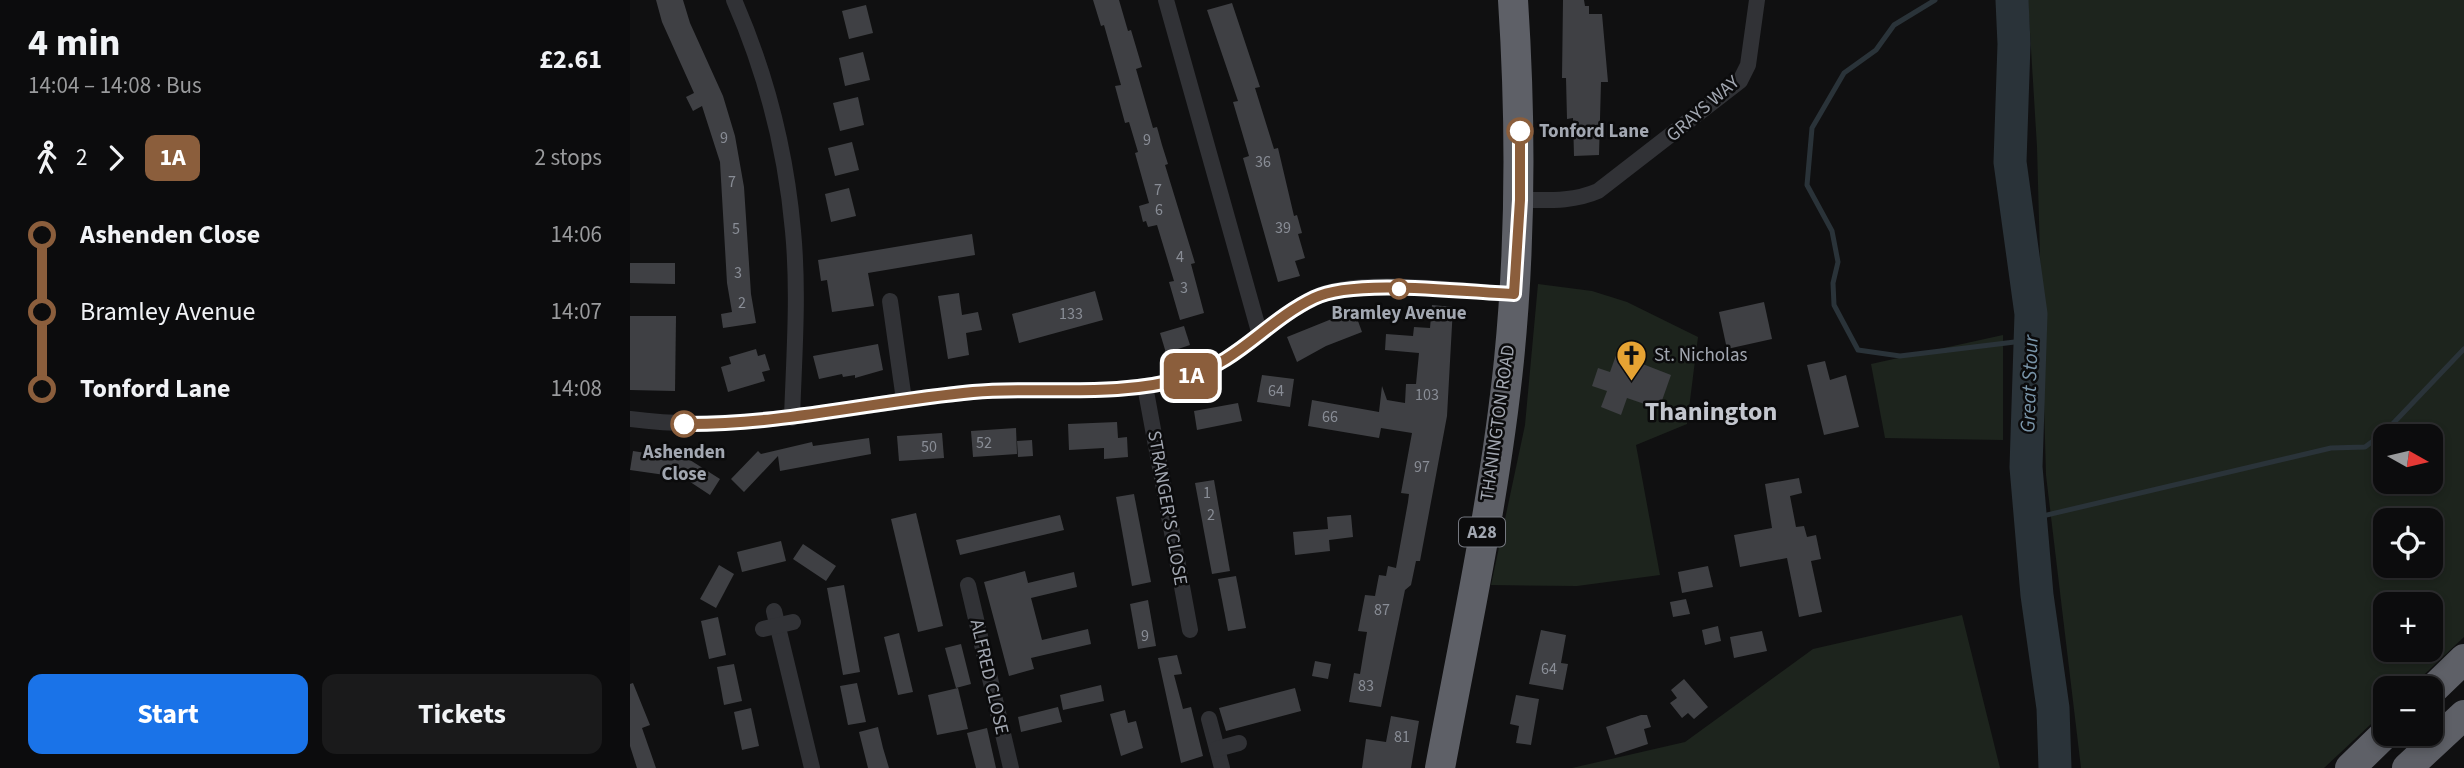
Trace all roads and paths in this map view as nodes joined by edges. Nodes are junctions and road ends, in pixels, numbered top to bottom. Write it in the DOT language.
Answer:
graph roads {
  1 [pos="734,0"];
  2 [pos="1166,0"];
  3 [pos="1513,0"];
  4 [pos="1757,0"];
  5 [pos="1520,200"];
  6 [pos="1514,294"];
  7 [pos="890,301"];
  8 [pos="1260,335"];
  9 [pos="1146,386"];
  10 [pos="904,400"];
  11 [pos="792,418"];
  12 [pos="630,419"];
  13 [pos="968,585"];
  14 [pos="777,622"];
  15 [pos="1190,631"];
  16 [pos="2464,659"];
  17 [pos="2443,679"];
  18 [pos="2464,715"];
  19 [pos="1209,719"];
  20 [pos="1239,743"];
  21 [pos="2373,746"];
  22 [pos="1217,749"];
  23 [pos="812,768"];
  24 [pos="1011,768"];
  25 [pos="1222,768"];
  26 [pos="1440,768"];
  27 [pos="2350,768"];
  28 [pos="2407,768"];
  1 -- 11 [label="street"];
  2 -- 8 [label="street"];
  3 -- 5 [label="highway, A28"];
  4 -- 5 [label="street, GRAYS WAY"];
  5 -- 6 [label="highway, THANINGTON ROAD / A28"];
  6 -- 8 [label="street"];
  6 -- 26 [label="highway, THANINGTON ROAD / A28"];
  7 -- 10 [label="street"];
  8 -- 9 [label="street"];
  9 -- 10 [label="street"];
  9 -- 15 [label="street, STRANGER'S CLOSE"];
  10 -- 11 [label="street"];
  11 -- 12 [label="street"];
  13 -- 24 [label="street, ALFRED CLOSE"];
  14 -- 23 [label="street"];
  16 -- 17 [label="highway"];
  18 -- 28 [label="highway"];
  19 -- 22 [label="street"];
  20 -- 22 [label="street"];
  21 -- 27 [label="highway"];
  22 -- 25 [label="street"];
}
